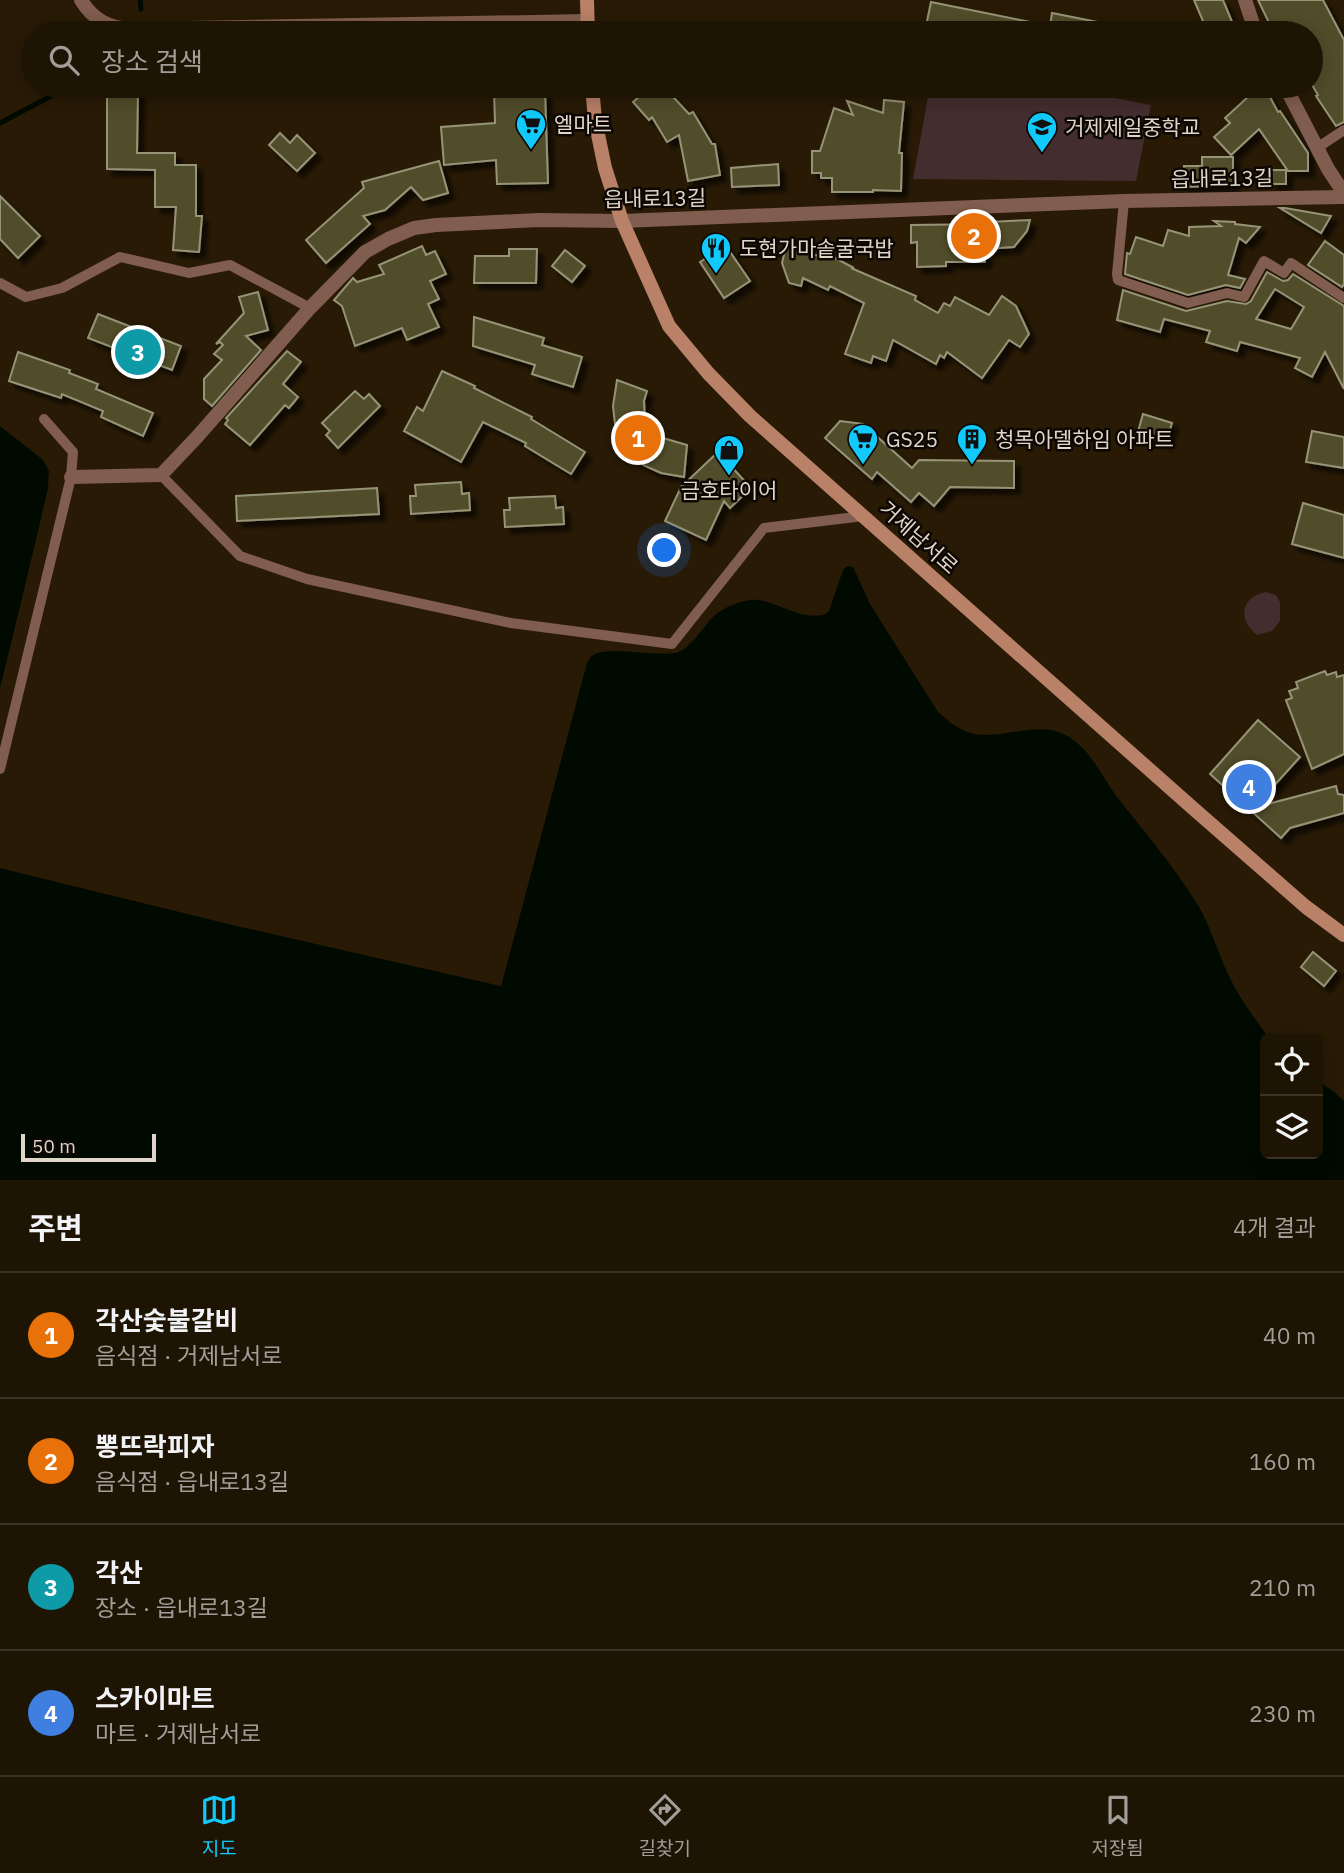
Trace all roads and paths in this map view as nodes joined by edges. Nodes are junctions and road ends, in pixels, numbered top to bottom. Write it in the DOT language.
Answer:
graph roads {
  1 [pos="81,0"];
  2 [pos="587,0"];
  3 [pos="1245,0"];
  4 [pos="99,21"];
  5 [pos="588,21"];
  6 [pos="1252,21"];
  7 [pos="593,98"];
  8 [pos="1291,98"];
  9 [pos="1344,130"];
  10 [pos="1317,148"];
  11 [pos="1344,195"];
  12 [pos="1124,201"];
  13 [pos="622,221"];
  14 [pos="0,283"];
  15 [pos="1344,298"];
  16 [pos="310,308"];
  17 [pos="44,419"];
  18 [pos="161,475"];
  19 [pos="71,477"];
  20 [pos="863,516"];
  21 [pos="0,769"];
  22 [pos="1344,935"];
  1 -- 4 [label="street"];
  2 -- 5 [label="main road"];
  3 -- 6 [label="street"];
  7 -- 13 [label="main road, 거제남서로"];
  8 -- 10 [label="street"];
  9 -- 10 [label="lane"];
  10 -- 11 [label="street"];
  11 -- 12 [label="street, 읍내로13길"];
  12 -- 13 [label="street, 읍내로13길"];
  12 -- 15 [label="lane"];
  13 -- 16 [label="street, 읍내로13길"];
  13 -- 20 [label="main road, 거제남서로"];
  14 -- 16 [label="lane"];
  16 -- 18 [label="street, 읍내로13길"];
  17 -- 19 [label="lane"];
  18 -- 19 [label="street"];
  18 -- 20 [label="lane"];
  19 -- 21 [label="lane"];
  20 -- 22 [label="main road, 거제남서로"];
}
